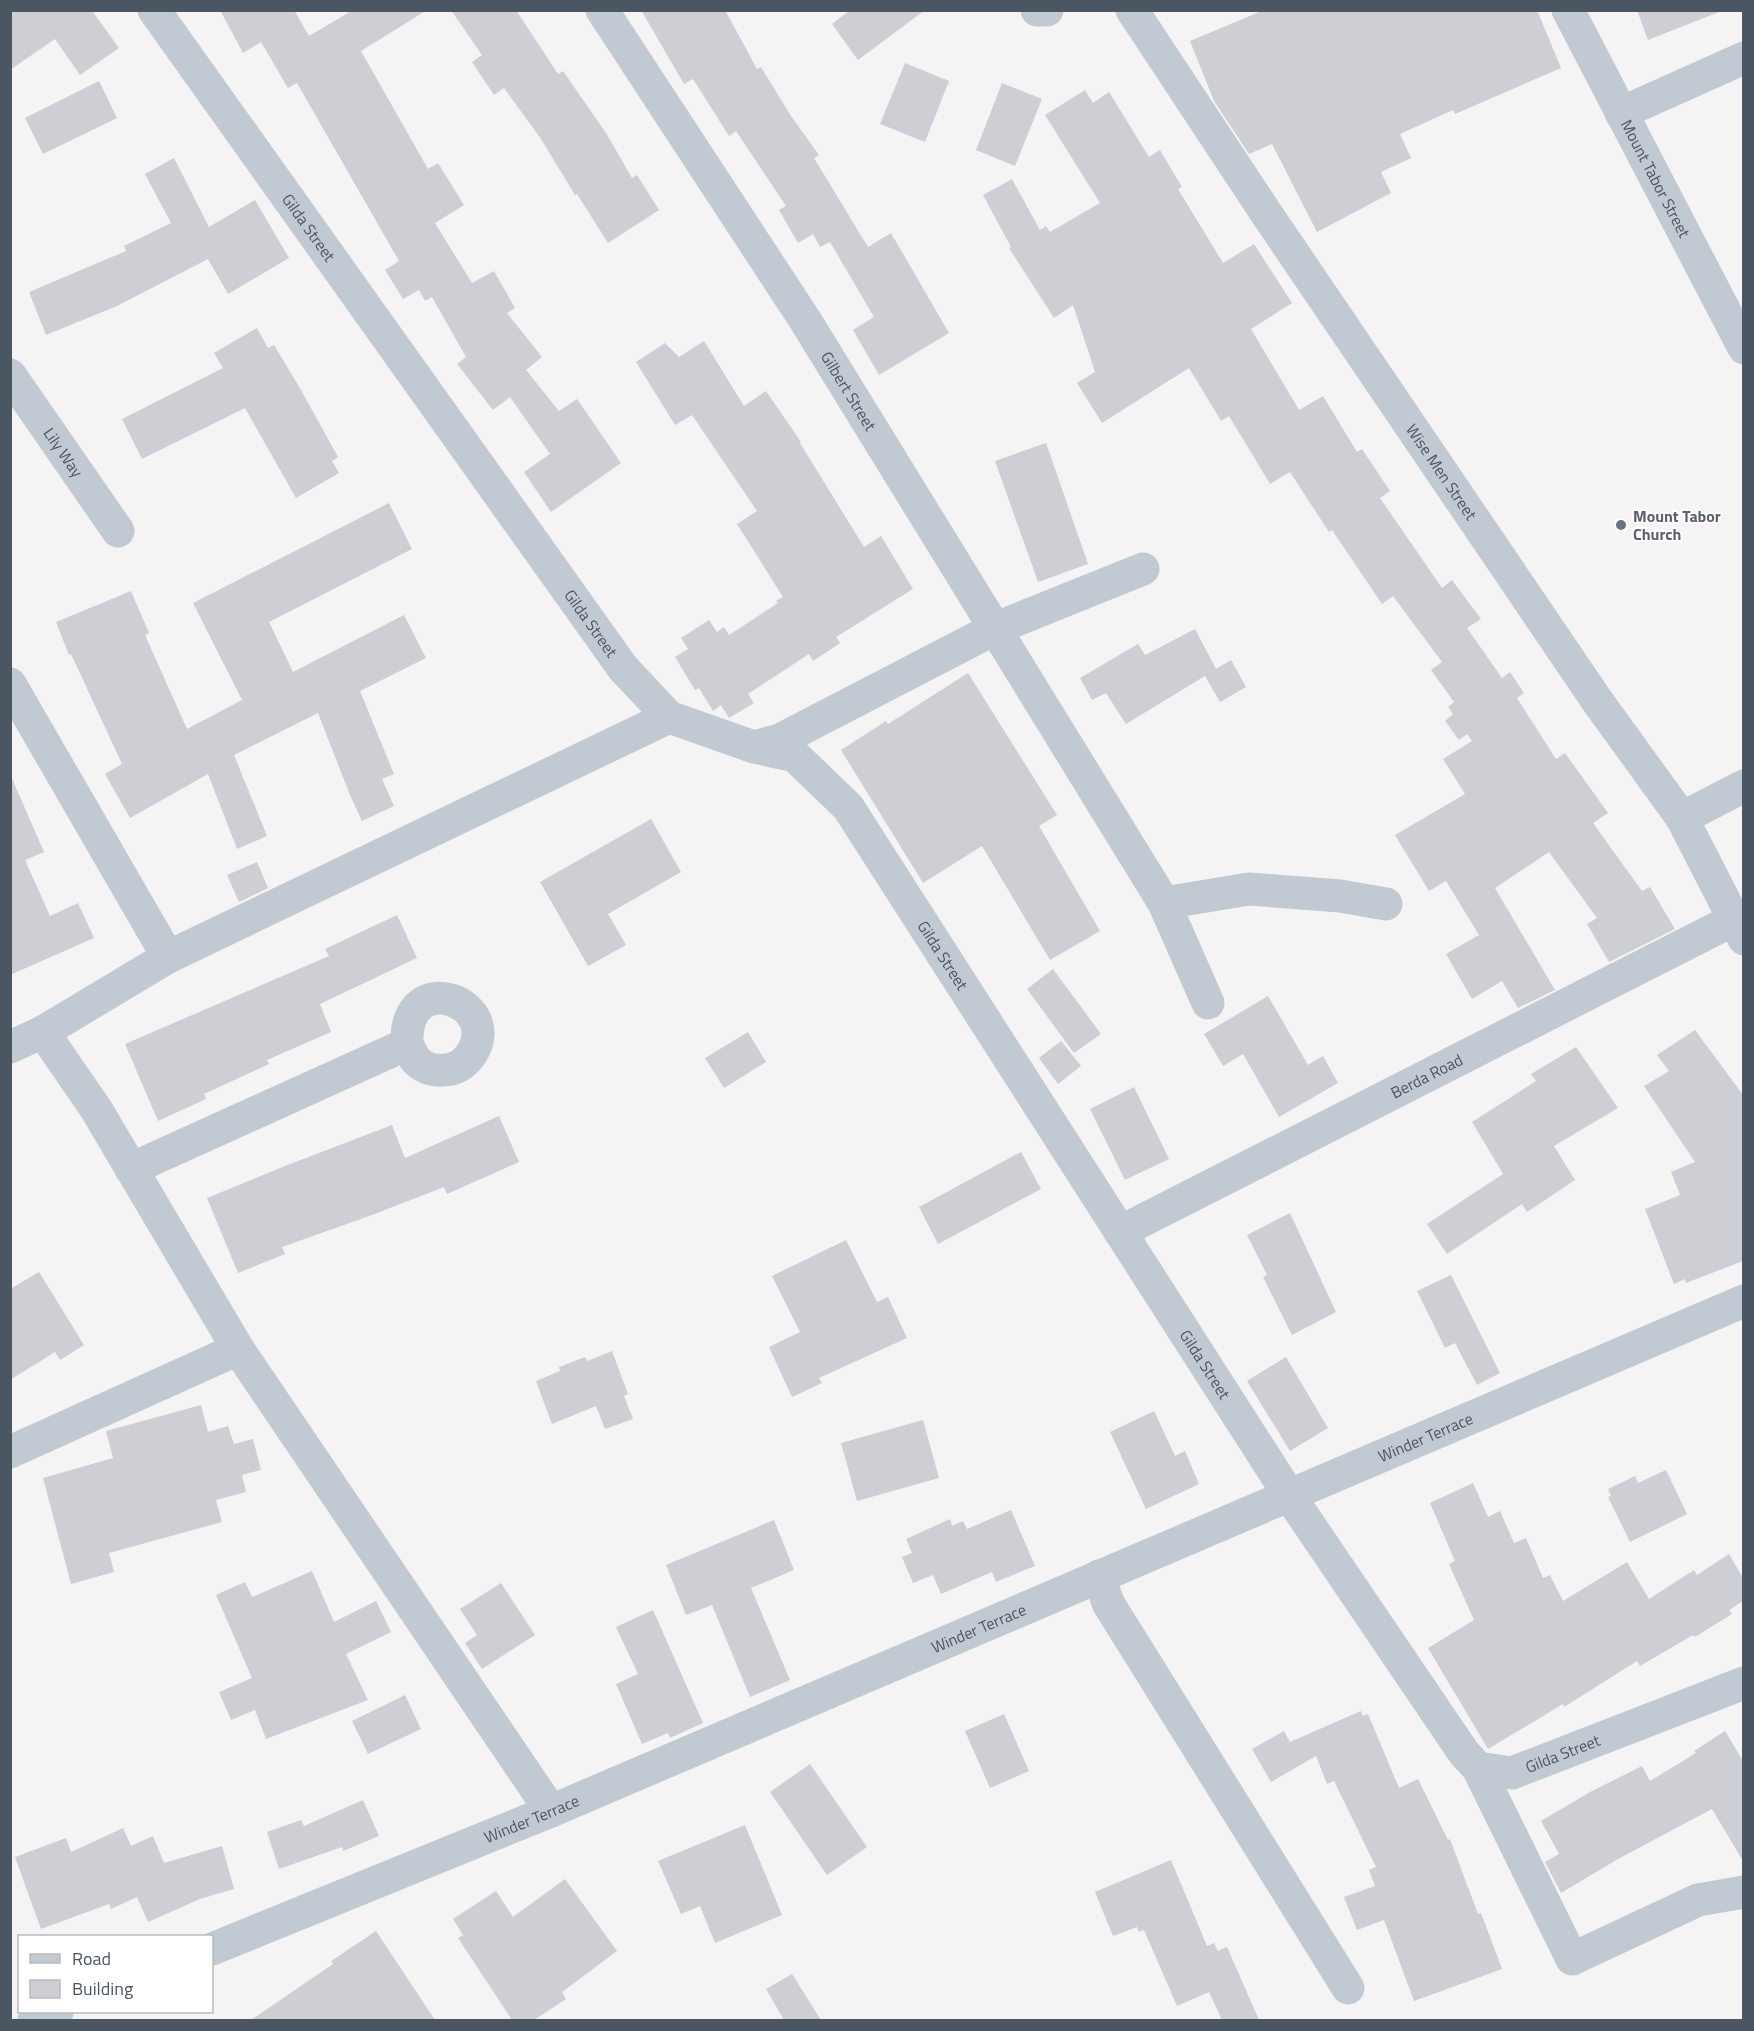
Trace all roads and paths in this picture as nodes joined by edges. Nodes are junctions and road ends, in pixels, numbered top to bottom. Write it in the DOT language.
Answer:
graph roads {
  1 [pos="154,10"];
  2 [pos="602,10"];
  3 [pos="1037,10"];
  4 [pos="1047,10"];
  5 [pos="1132,10"];
  6 [pos="1568,10"];
  7 [pos="1743,58"];
  8 [pos="1622,113"];
  9 [pos="1743,348"];
  10 [pos="10,375"];
  11 [pos="118,531"];
  12 [pos="1143,569"];
  13 [pos="994,629"];
  14 [pos="10,684"];
  15 [pos="669,717"];
  16 [pos="754,747"];
  17 [pos="1743,786"];
  18 [pos="1682,818"];
  19 [pos="1164,903"];
  20 [pos="1386,904"];
  21 [pos="1738,929"];
  22 [pos="168,957"];
  23 [pos="1208,1003"];
  24 [pos="43,1032"];
  25 [pos="407,1044"];
  26 [pos="10,1047"];
  27 [pos="131,1169"];
  28 [pos="1120,1232"];
  29 [pos="1743,1301"];
  30 [pos="238,1349"];
  31 [pos="10,1452"];
  32 [pos="1289,1495"];
  33 [pos="1099,1576"];
  34 [pos="1743,1683"];
  35 [pos="1478,1768"];
  36 [pos="551,1811"];
  37 [pos="1743,1892"];
  38 [pos="213,1949"];
  39 [pos="1347,1988"];
  40 [pos="54,2013"];
  41 [pos="34,2020"];
  1 -- 15 [label="street, Gilda Street"];
  2 -- 13 [label="street, Gilbert Street"];
  3 -- 4 [label="street"];
  5 -- 18 [label="street, Wise Men Street"];
  6 -- 8 [label="street, Mount Tabor Street"];
  7 -- 8 [label="street"];
  8 -- 9 [label="street, Mount Tabor Street"];
  10 -- 11 [label="street, Lily Way"];
  12 -- 13 [label="street"];
  13 -- 16 [label="street"];
  13 -- 19 [label="street, Gilbert Street"];
  14 -- 22 [label="street"];
  15 -- 16 [label="street, Gilda Street"];
  15 -- 22 [label="street"];
  16 -- 28 [label="street, Gilda Street"];
  17 -- 18 [label="street"];
  18 -- 21 [label="street, Wise Men Street"];
  19 -- 20 [label="street"];
  19 -- 23 [label="street, Gilbert Street"];
  21 -- 28 [label="street, Berda Road"];
  22 -- 24 [label="street"];
  24 -- 26 [label="street"];
  24 -- 27 [label="street"];
  25 -- 27 [label="street"];
  27 -- 30 [label="street"];
  28 -- 32 [label="street, Gilda Street"];
  29 -- 32 [label="street, Winder Terrace"];
  30 -- 31 [label="street"];
  30 -- 36 [label="street"];
  32 -- 33 [label="street, Winder Terrace"];
  32 -- 35 [label="street, Gilda Street"];
  33 -- 36 [label="street, Winder Terrace"];
  33 -- 39 [label="street"];
  34 -- 35 [label="street, Gilda Street"];
  35 -- 37 [label="street"];
  36 -- 38 [label="street, Winder Terrace"];
  40 -- 41 [label="street"];
}
